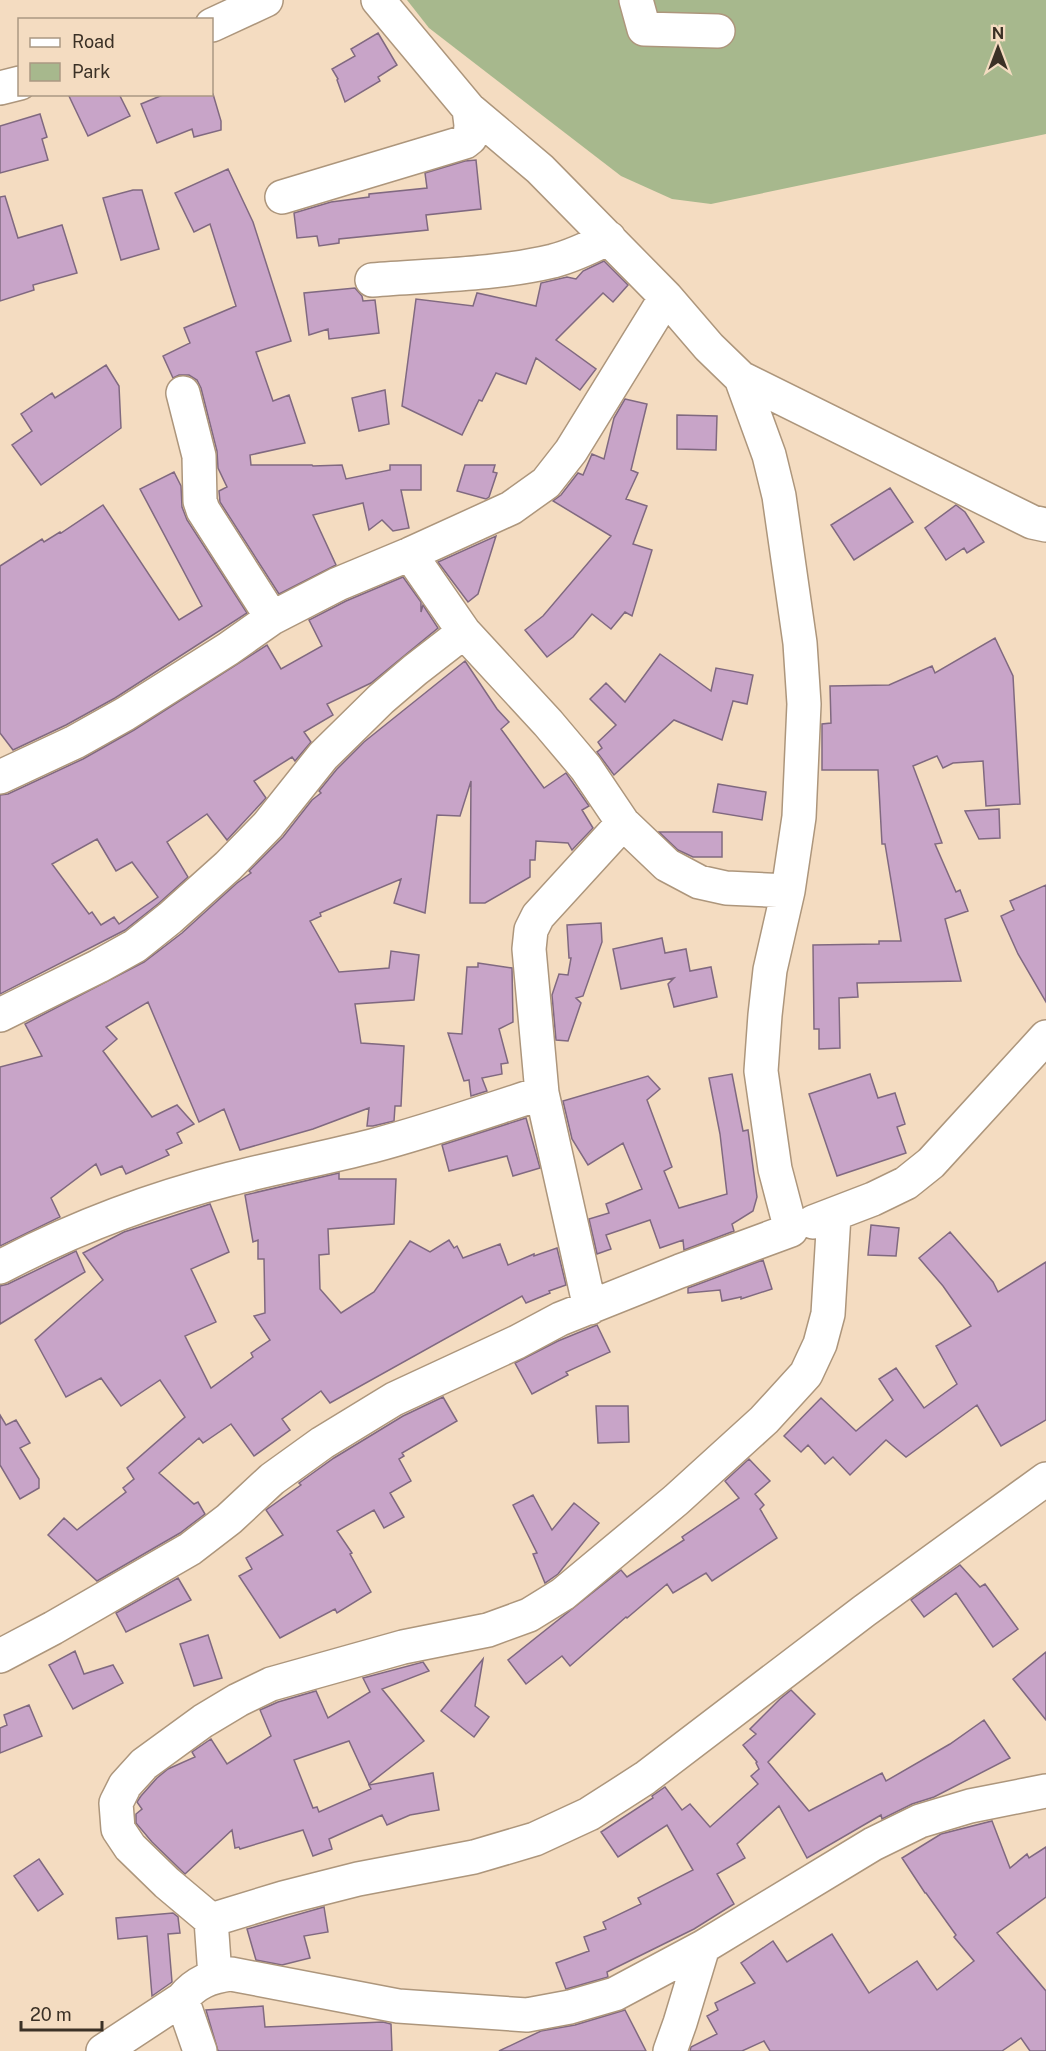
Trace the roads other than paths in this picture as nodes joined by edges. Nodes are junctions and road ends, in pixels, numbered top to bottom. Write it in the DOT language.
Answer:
graph roads {
  1 [pos="266,0"];
  2 [pos="378,0"];
  3 [pos="636,0"];
  4 [pos="213,25"];
  5 [pos="718,31"];
  6 [pos="18,83"];
  7 [pos="0,88"];
  8 [pos="469,109"];
  9 [pos="282,197"];
  10 [pos="609,238"];
  11 [pos="372,280"];
  12 [pos="666,297"];
  13 [pos="741,378"];
  14 [pos="183,393"];
  15 [pos="1046,525"];
  16 [pos="410,554"];
  17 [pos="272,618"];
  18 [pos="464,632"];
  19 [pos="0,777"];
  20 [pos="624,823"];
  21 [pos="788,891"];
  22 [pos="0,1015"];
  23 [pos="1046,1037"];
  24 [pos="542,1092"];
  25 [pos="834,1215"];
  26 [pos="791,1230"];
  27 [pos="0,1267"];
  28 [pos="590,1308"];
  29 [pos="1046,1479"];
  30 [pos="0,1656"];
  31 [pos="1046,1791"];
  32 [pos="211,1920"];
  33 [pos="703,1947"];
  34 [pos="215,1976"];
  35 [pos="182,1999"];
  36 [pos="104,2051"];
  37 [pos="200,2051"];
  38 [pos="670,2051"];
  1 -- 4 [label="street"];
  2 -- 8 [label="street"];
  3 -- 5 [label="street"];
  6 -- 7 [label="street"];
  8 -- 9 [label="street"];
  8 -- 10 [label="street"];
  10 -- 11 [label="street"];
  10 -- 12 [label="street"];
  12 -- 13 [label="street"];
  12 -- 16 [label="street"];
  13 -- 15 [label="street"];
  13 -- 21 [label="street"];
  14 -- 17 [label="street"];
  16 -- 17 [label="street"];
  16 -- 18 [label="street"];
  17 -- 19 [label="street"];
  18 -- 20 [label="street"];
  18 -- 22 [label="street"];
  20 -- 21 [label="street"];
  20 -- 24 [label="street"];
  21 -- 26 [label="street"];
  23 -- 25 [label="street"];
  24 -- 27 [label="street"];
  24 -- 28 [label="street"];
  25 -- 26 [label="street"];
  25 -- 32 [label="street"];
  26 -- 28 [label="street"];
  28 -- 30 [label="street"];
  29 -- 32 [label="street"];
  31 -- 33 [label="street"];
  32 -- 34 [label="street"];
  33 -- 34 [label="street"];
  33 -- 38 [label="street"];
  34 -- 35 [label="street"];
  35 -- 36 [label="street"];
  35 -- 37 [label="street"];
}
